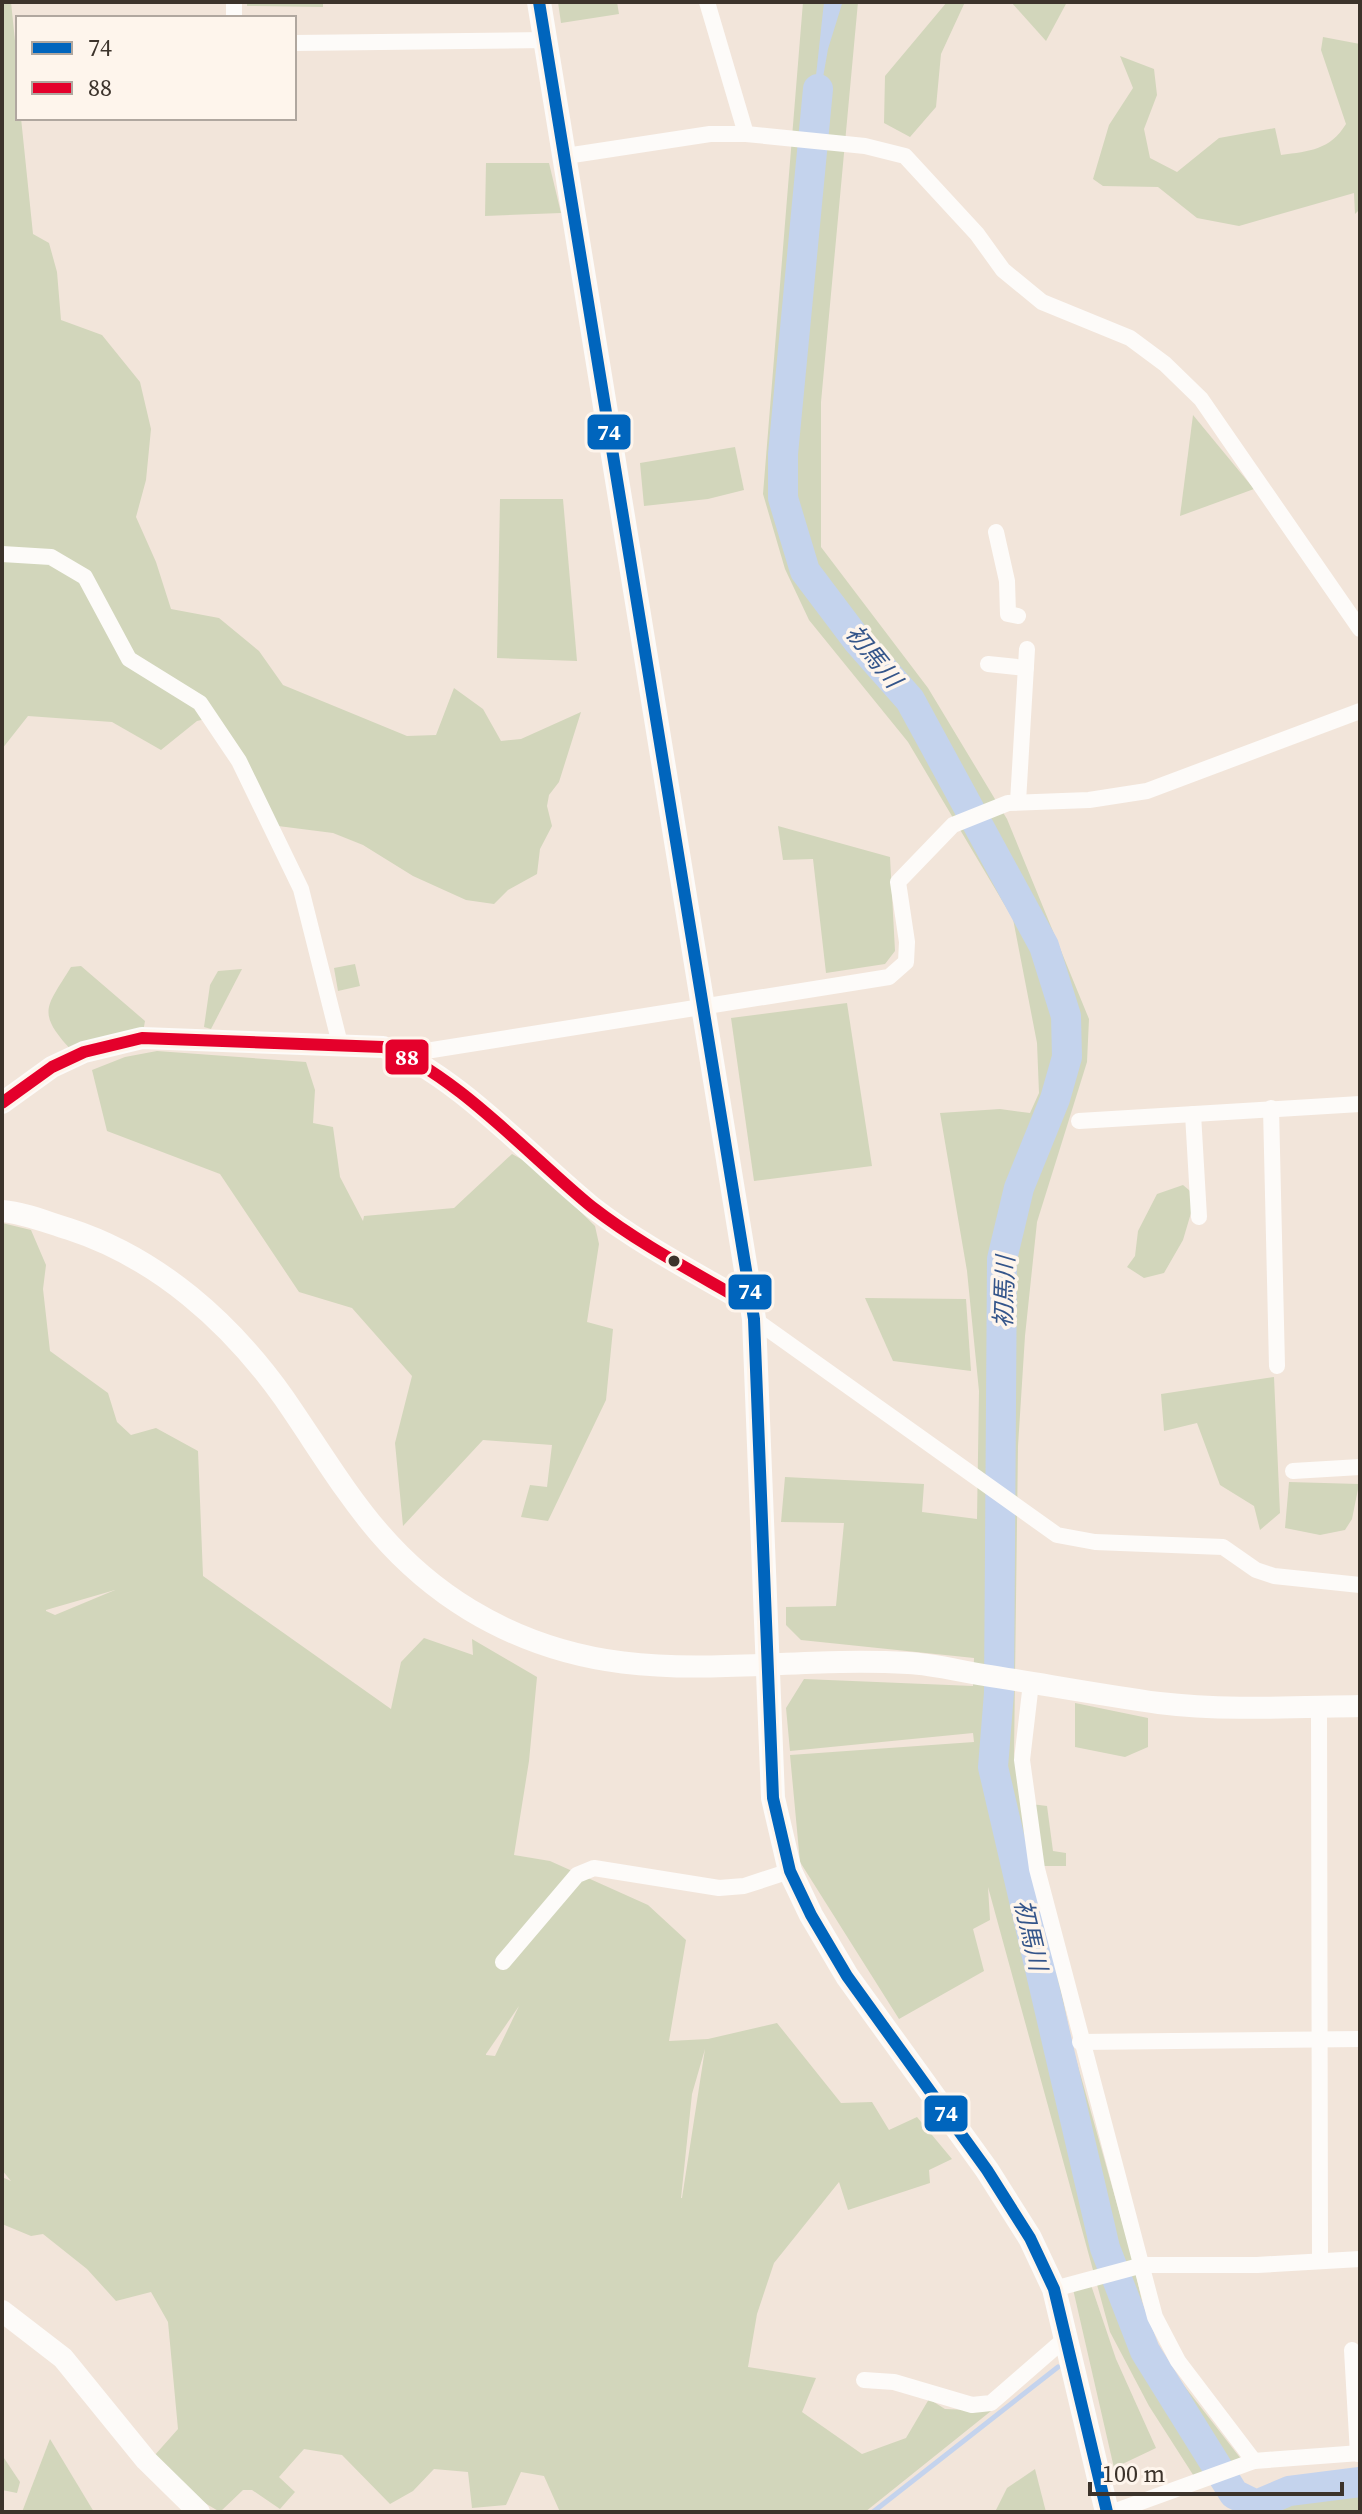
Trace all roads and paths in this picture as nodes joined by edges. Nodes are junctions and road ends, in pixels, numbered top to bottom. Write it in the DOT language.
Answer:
graph roads {
  1 [pos="539,2"];
  2 [pos="707,2"];
  3 [pos="546,40"];
  4 [pos="296,43"];
  5 [pos="746,134"];
  6 [pos="566,156"];
  7 [pos="996,532"];
  8 [pos="2,554"];
  9 [pos="1018,616"];
  10 [pos="1360,629"];
  11 [pos="1027,649"];
  12 [pos="988,664"];
  13 [pos="1026,668"];
  14 [pos="1360,711"];
  15 [pos="1018,802"];
  16 [pos="704,1005"];
  17 [pos="340,1044"];
  18 [pos="407,1054"];
  19 [pos="2,1103"];
  20 [pos="1360,1104"];
  21 [pos="1271,1108"];
  22 [pos="1193,1114"];
  23 [pos="1079,1121"];
  24 [pos="2,1211"];
  25 [pos="1199,1217"];
  26 [pos="752,1311"];
  27 [pos="1277,1366"];
  28 [pos="1360,1467"];
  29 [pos="1293,1471"];
  30 [pos="1360,1585"];
  31 [pos="766,1666"];
  32 [pos="1027,1682"];
  33 [pos="1319,1706"];
  34 [pos="1360,1706"];
  35 [pos="790,1871"];
  36 [pos="503,1962"];
  37 [pos="1320,2039"];
  38 [pos="1360,2039"];
  39 [pos="1080,2042"];
  40 [pos="1360,2259"];
  41 [pos="1320,2261"];
  42 [pos="1140,2265"];
  43 [pos="1054,2289"];
  44 [pos="2,2311"];
  45 [pos="1067,2337"];
  46 [pos="1352,2350"];
  47 [pos="864,2380"];
  48 [pos="1359,2454"];
  49 [pos="1250,2462"];
  50 [pos="190,2509"];
  51 [pos="1110,2512"];
  1 -- 3 [label="main road"];
  2 -- 5 [label="street"];
  3 -- 4 [label="street"];
  3 -- 6 [label="main road"];
  5 -- 6 [label="street"];
  5 -- 10 [label="street"];
  6 -- 16 [label="main road"];
  7 -- 9 [label="street"];
  8 -- 17 [label="street"];
  11 -- 13 [label="street"];
  12 -- 13 [label="street"];
  13 -- 15 [label="street"];
  14 -- 15 [label="street"];
  15 -- 16 [label="street"];
  16 -- 18 [label="street"];
  16 -- 26 [label="main road"];
  17 -- 18 [label="street"];
  17 -- 19 [label="street"];
  18 -- 26 [label="street"];
  20 -- 21 [label="street"];
  21 -- 22 [label="street"];
  21 -- 27 [label="street"];
  22 -- 23 [label="street"];
  22 -- 25 [label="street"];
  24 -- 31 [label="street"];
  26 -- 30 [label="street"];
  26 -- 31 [label="main road"];
  28 -- 29 [label="street"];
  31 -- 32 [label="street"];
  31 -- 35 [label="main road"];
  32 -- 33 [label="street"];
  32 -- 39 [label="street"];
  33 -- 34 [label="street"];
  33 -- 37 [label="street"];
  35 -- 36 [label="street"];
  35 -- 43 [label="main road"];
  37 -- 38 [label="street"];
  37 -- 39 [label="street"];
  37 -- 41 [label="street"];
  39 -- 42 [label="street"];
  40 -- 41 [label="street"];
  41 -- 42 [label="street"];
  42 -- 43 [label="street"];
  42 -- 49 [label="street"];
  43 -- 45 [label="main road"];
  44 -- 50 [label="street"];
  45 -- 47 [label="street"];
  45 -- 51 [label="main road"];
  46 -- 48 [label="street"];
  48 -- 49 [label="street"];
  49 -- 51 [label="street"];
}
